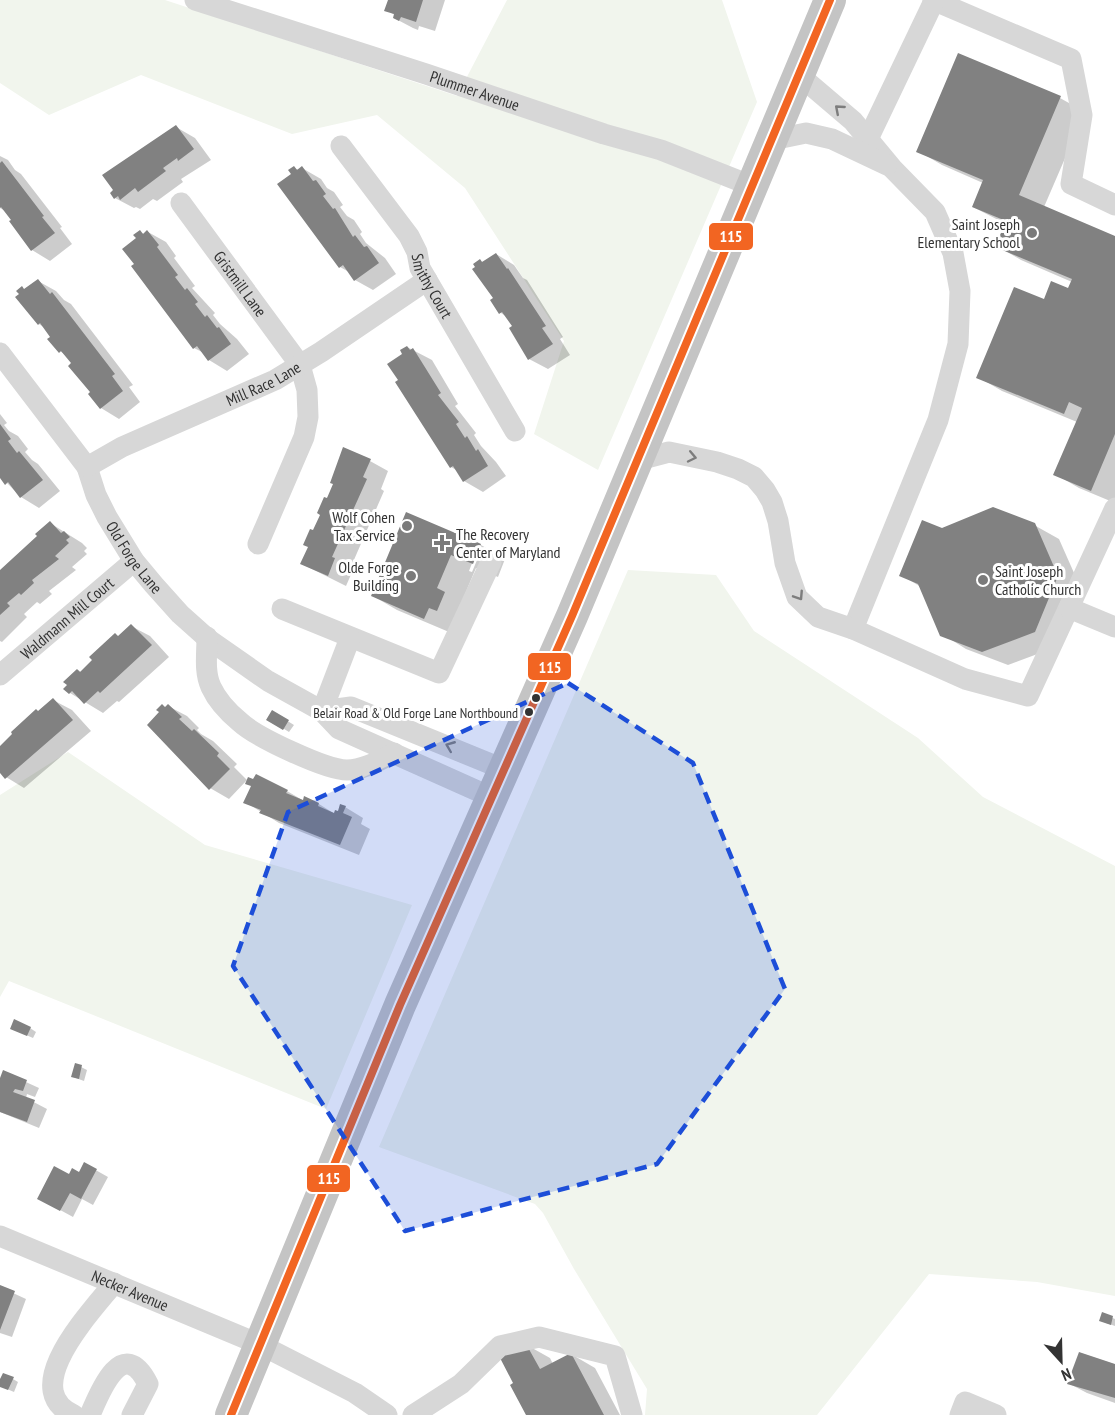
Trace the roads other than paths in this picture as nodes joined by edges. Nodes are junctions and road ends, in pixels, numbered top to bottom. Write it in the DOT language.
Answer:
graph roads {
  1 [pos="195,0"];
  2 [pos="830,0"];
  3 [pos="934,1"];
  4 [pos="799,75"];
  5 [pos="868,139"];
  6 [pos="772,140"];
  7 [pos="341,146"];
  8 [pos="892,168"];
  9 [pos="752,186"];
  10 [pos="181,203"];
  11 [pos="1115,205"];
  12 [pos="427,280"];
  13 [pos="0,353"];
  14 [pos="300,365"];
  15 [pos="515,431"];
  16 [pos="635,461"];
  17 [pos="87,467"];
  18 [pos="1115,508"];
  19 [pos="258,544"];
  20 [pos="135,561"];
  21 [pos="491,562"];
  22 [pos="1069,608"];
  23 [pos="282,609"];
  24 [pos="1115,627"];
  25 [pos="853,629"];
  26 [pos="207,637"];
  27 [pos="350,638"];
  28 [pos="0,675"];
  29 [pos="322,711"];
  30 [pos="394,753"];
  31 [pos="497,783"];
  32 [pos="0,1236"];
  33 [pos="114,1283"];
  34 [pos="261,1345"];
  35 [pos="74,1415"];
  36 [pos="90,1415"];
  37 [pos="132,1415"];
  38 [pos="231,1415"];
  39 [pos="387,1415"];
  40 [pos="413,1415"];
  41 [pos="632,1415"];
  42 [pos="960,1415"];
  43 [pos="996,1415"];
  1 -- 9 [label="street, Plummer Avenue"];
  2 -- 4 [label="highway"];
  3 -- 5 [label="street"];
  3 -- 11 [label="street"];
  5 -- 4 [label="street, one-way"];
  4 -- 6 [label="highway"];
  5 -- 8 [label="street"];
  6 -- 8 [label="street"];
  6 -- 9 [label="highway"];
  7 -- 12 [label="street, Smithy Court"];
  8 -- 25 [label="street"];
  9 -- 16 [label="highway"];
  10 -- 14 [label="street, Gristmill Lane"];
  12 -- 14 [label="street, Mill Race Lane"];
  12 -- 15 [label="street, Smithy Court"];
  13 -- 17 [label="street, Old Forge Lane"];
  14 -- 17 [label="street, Mill Race Lane"];
  14 -- 19 [label="street"];
  16 -- 25 [label="street, one-way"];
  16 -- 31 [label="highway"];
  17 -- 20 [label="street, Old Forge Lane"];
  18 -- 22 [label="street"];
  20 -- 26 [label="street, Old Forge Lane"];
  20 -- 28 [label="street, Waldmann Mill Court"];
  21 -- 27 [label="street"];
  22 -- 24 [label="street"];
  22 -- 25 [label="street"];
  23 -- 27 [label="street"];
  26 -- 29 [label="street, Old Forge Lane"];
  26 -- 30 [label="street"];
  27 -- 29 [label="street"];
  29 -- 30 [label="street, Old Forge Lane"];
  31 -- 29 [label="street, one-way"];
  30 -- 31 [label="street, Old Forge Lane"];
  31 -- 34 [label="highway"];
  32 -- 33 [label="street, Necker Avenue"];
  33 -- 34 [label="street, Necker Avenue"];
  33 -- 35 [label="street"];
  34 -- 38 [label="highway"];
  34 -- 39 [label="street, Necker Avenue"];
  36 -- 37 [label="street"];
  40 -- 41 [label="street"];
  42 -- 43 [label="street"];
}
